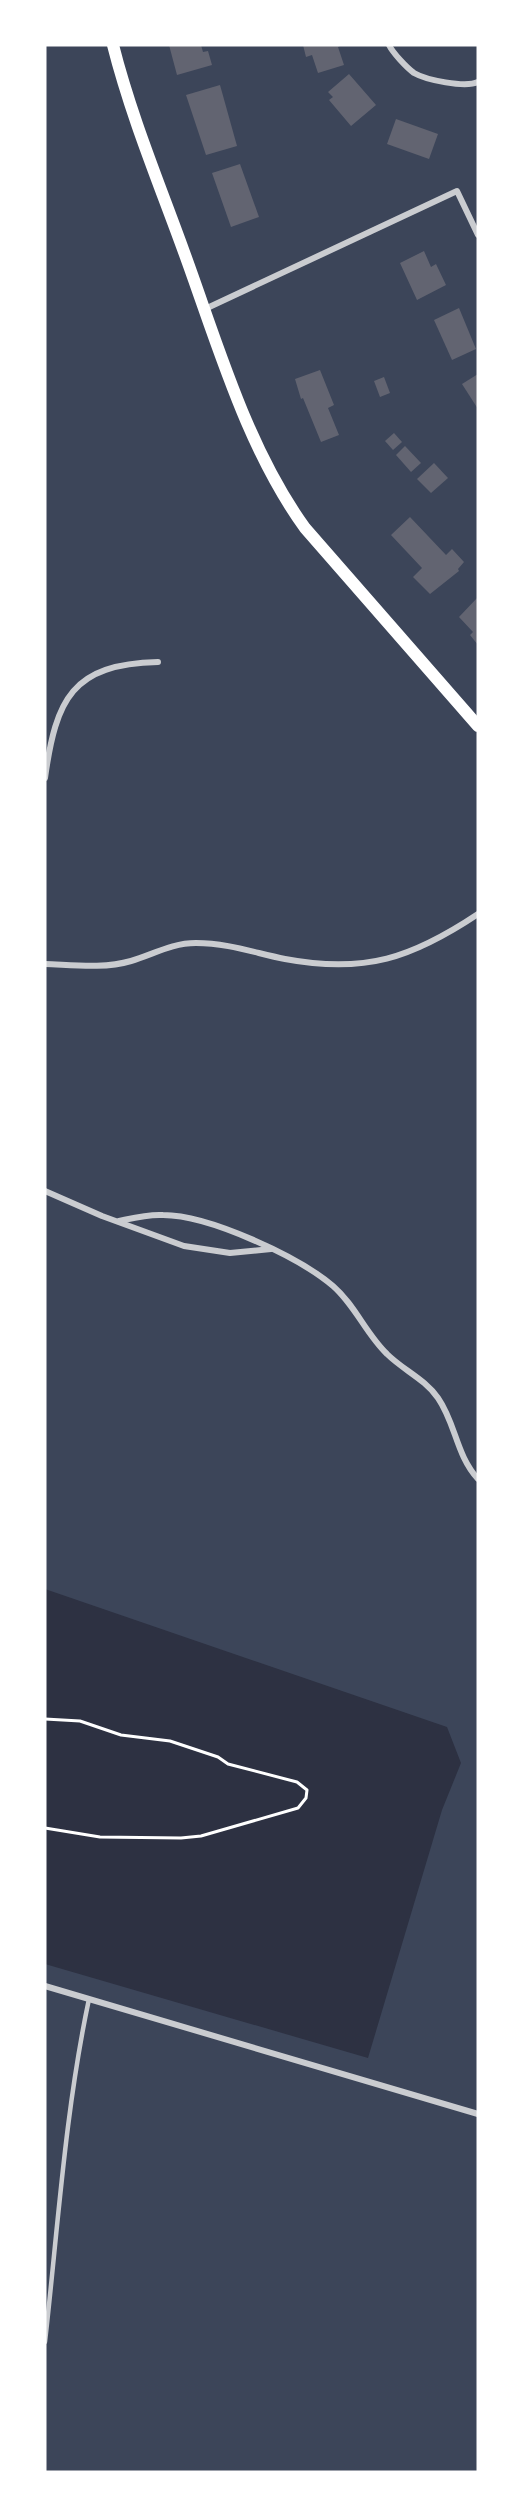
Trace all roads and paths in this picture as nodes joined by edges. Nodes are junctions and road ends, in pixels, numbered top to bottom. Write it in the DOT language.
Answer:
graph roads {
  1 [pos="112,45"];
  2 [pos="389,45"];
  3 [pos="478,82"];
  4 [pos="478,235"];
  5 [pos="205,309"];
  6 [pos="158,662"];
  7 [pos="478,726"];
  8 [pos="45,778"];
  9 [pos="478,914"];
  10 [pos="45,964"];
  11 [pos="45,1191"];
  12 [pos="119,1221"];
  13 [pos="272,1249"];
  14 [pos="478,1479"];
  15 [pos="45,1719"];
  16 [pos="45,1828"];
  17 [pos="45,1986"];
  18 [pos="89,1999"];
  19 [pos="478,2114"];
  20 [pos="45,2342"];
  1 -- 5 [label="main road"];
  2 -- 3 [label="street"];
  4 -- 5 [label="street"];
  5 -- 7 [label="main road"];
  6 -- 8 [label="street"];
  9 -- 10 [label="street"];
  11 -- 12 [label="street"];
  12 -- 13 [label="street"];
  12 -- 13 [label="street"];
  13 -- 14 [label="street"];
  15 -- 16 [label="path"];
  17 -- 18 [label="street"];
  18 -- 19 [label="street"];
  18 -- 20 [label="lane"];
}
